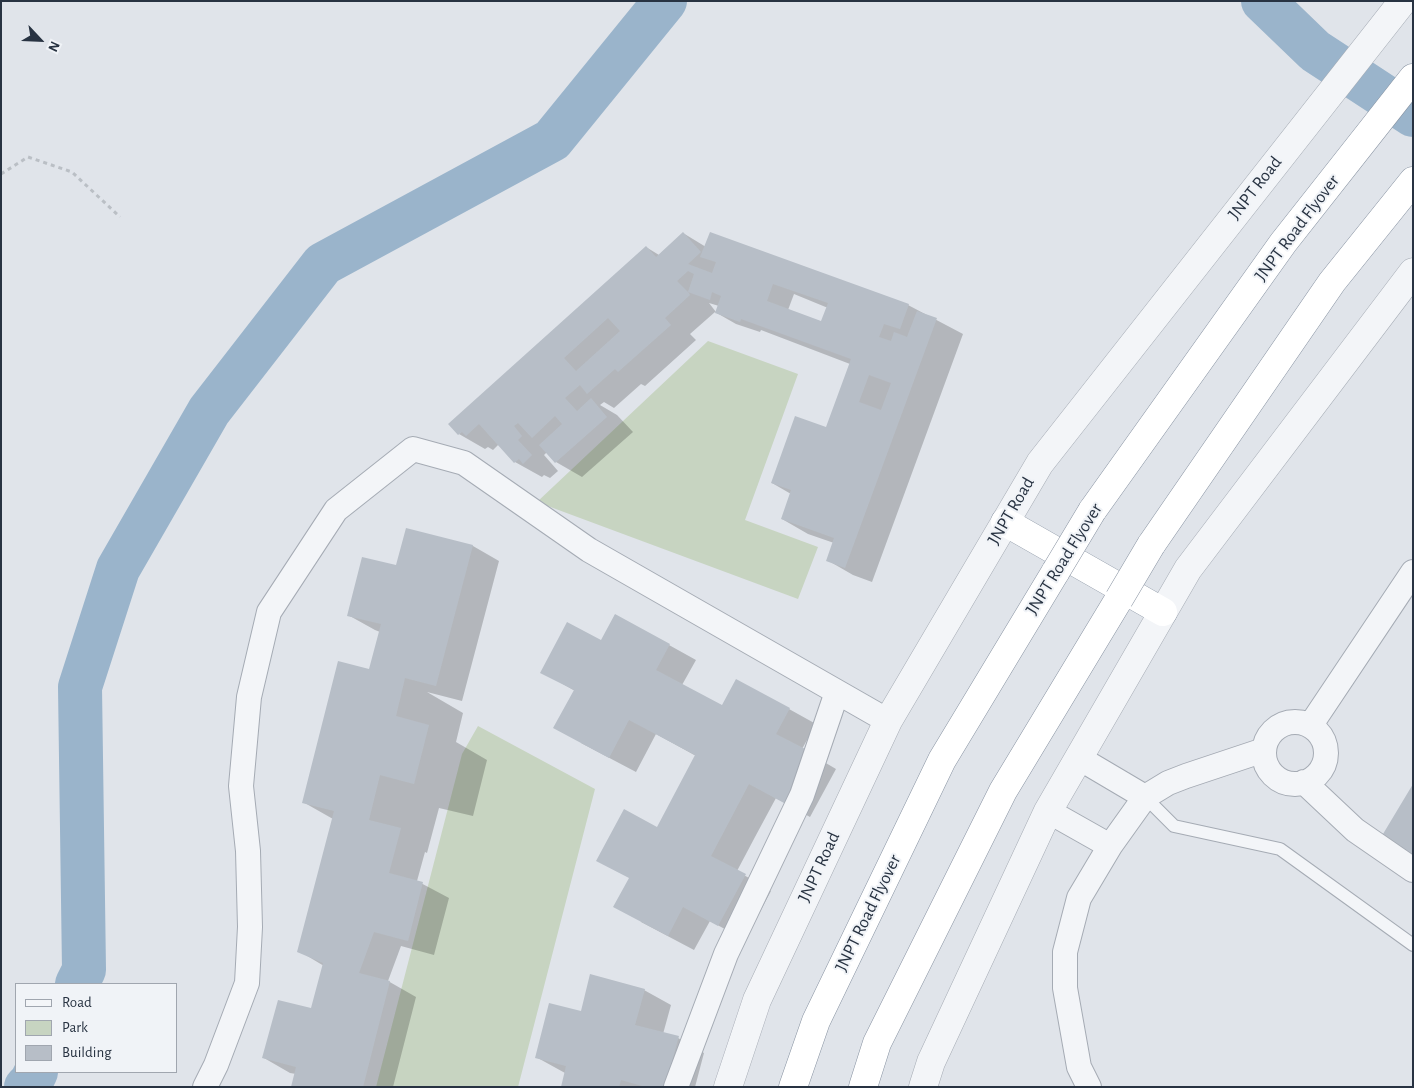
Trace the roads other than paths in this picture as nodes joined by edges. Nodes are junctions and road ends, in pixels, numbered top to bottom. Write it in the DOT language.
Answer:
graph roads {
  1 [pos="1403,1"];
  2 [pos="1413,78"];
  3 [pos="1413,181"];
  4 [pos="1413,272"];
  5 [pos="1005,522"];
  6 [pos="1413,572"];
  7 [pos="1163,612"];
  8 [pos="837,692"];
  9 [pos="888,721"];
  10 [pos="1310,726"];
  11 [pos="1264,750"];
  12 [pos="1079,758"];
  13 [pos="1304,782"];
  14 [pos="1145,797"];
  15 [pos="1048,811"];
  16 [pos="1110,846"];
  17 [pos="1413,870"];
  18 [pos="1413,945"];
  19 [pos="205,1087"];
  20 [pos="676,1087"];
  21 [pos="728,1087"];
  22 [pos="794,1087"];
  23 [pos="863,1087"];
  24 [pos="923,1087"];
  25 [pos="1089,1087"];
  1 -- 5 [label="street, JNPT Road"];
  2 -- 22 [label="highway, JNPT Road Flyover, bridge"];
  3 -- 23 [label="highway, bridge"];
  4 -- 7 [label="street"];
  5 -- 7 [label="highway"];
  5 -- 9 [label="street, JNPT Road"];
  6 -- 10 [label="street"];
  7 -- 12 [label="street"];
  8 -- 9 [label="street"];
  8 -- 19 [label="street"];
  8 -- 20 [label="street"];
  9 -- 21 [label="street, JNPT Road"];
  10 -- 11 [label="street"];
  10 -- 13 [label="street"];
  11 -- 13 [label="street"];
  11 -- 14 [label="street"];
  12 -- 14 [label="street"];
  12 -- 15 [label="street"];
  13 -- 17 [label="street"];
  14 -- 16 [label="street"];
  14 -- 18 [label="lane"];
  15 -- 16 [label="street"];
  15 -- 24 [label="street"];
  16 -- 25 [label="street"];
}
